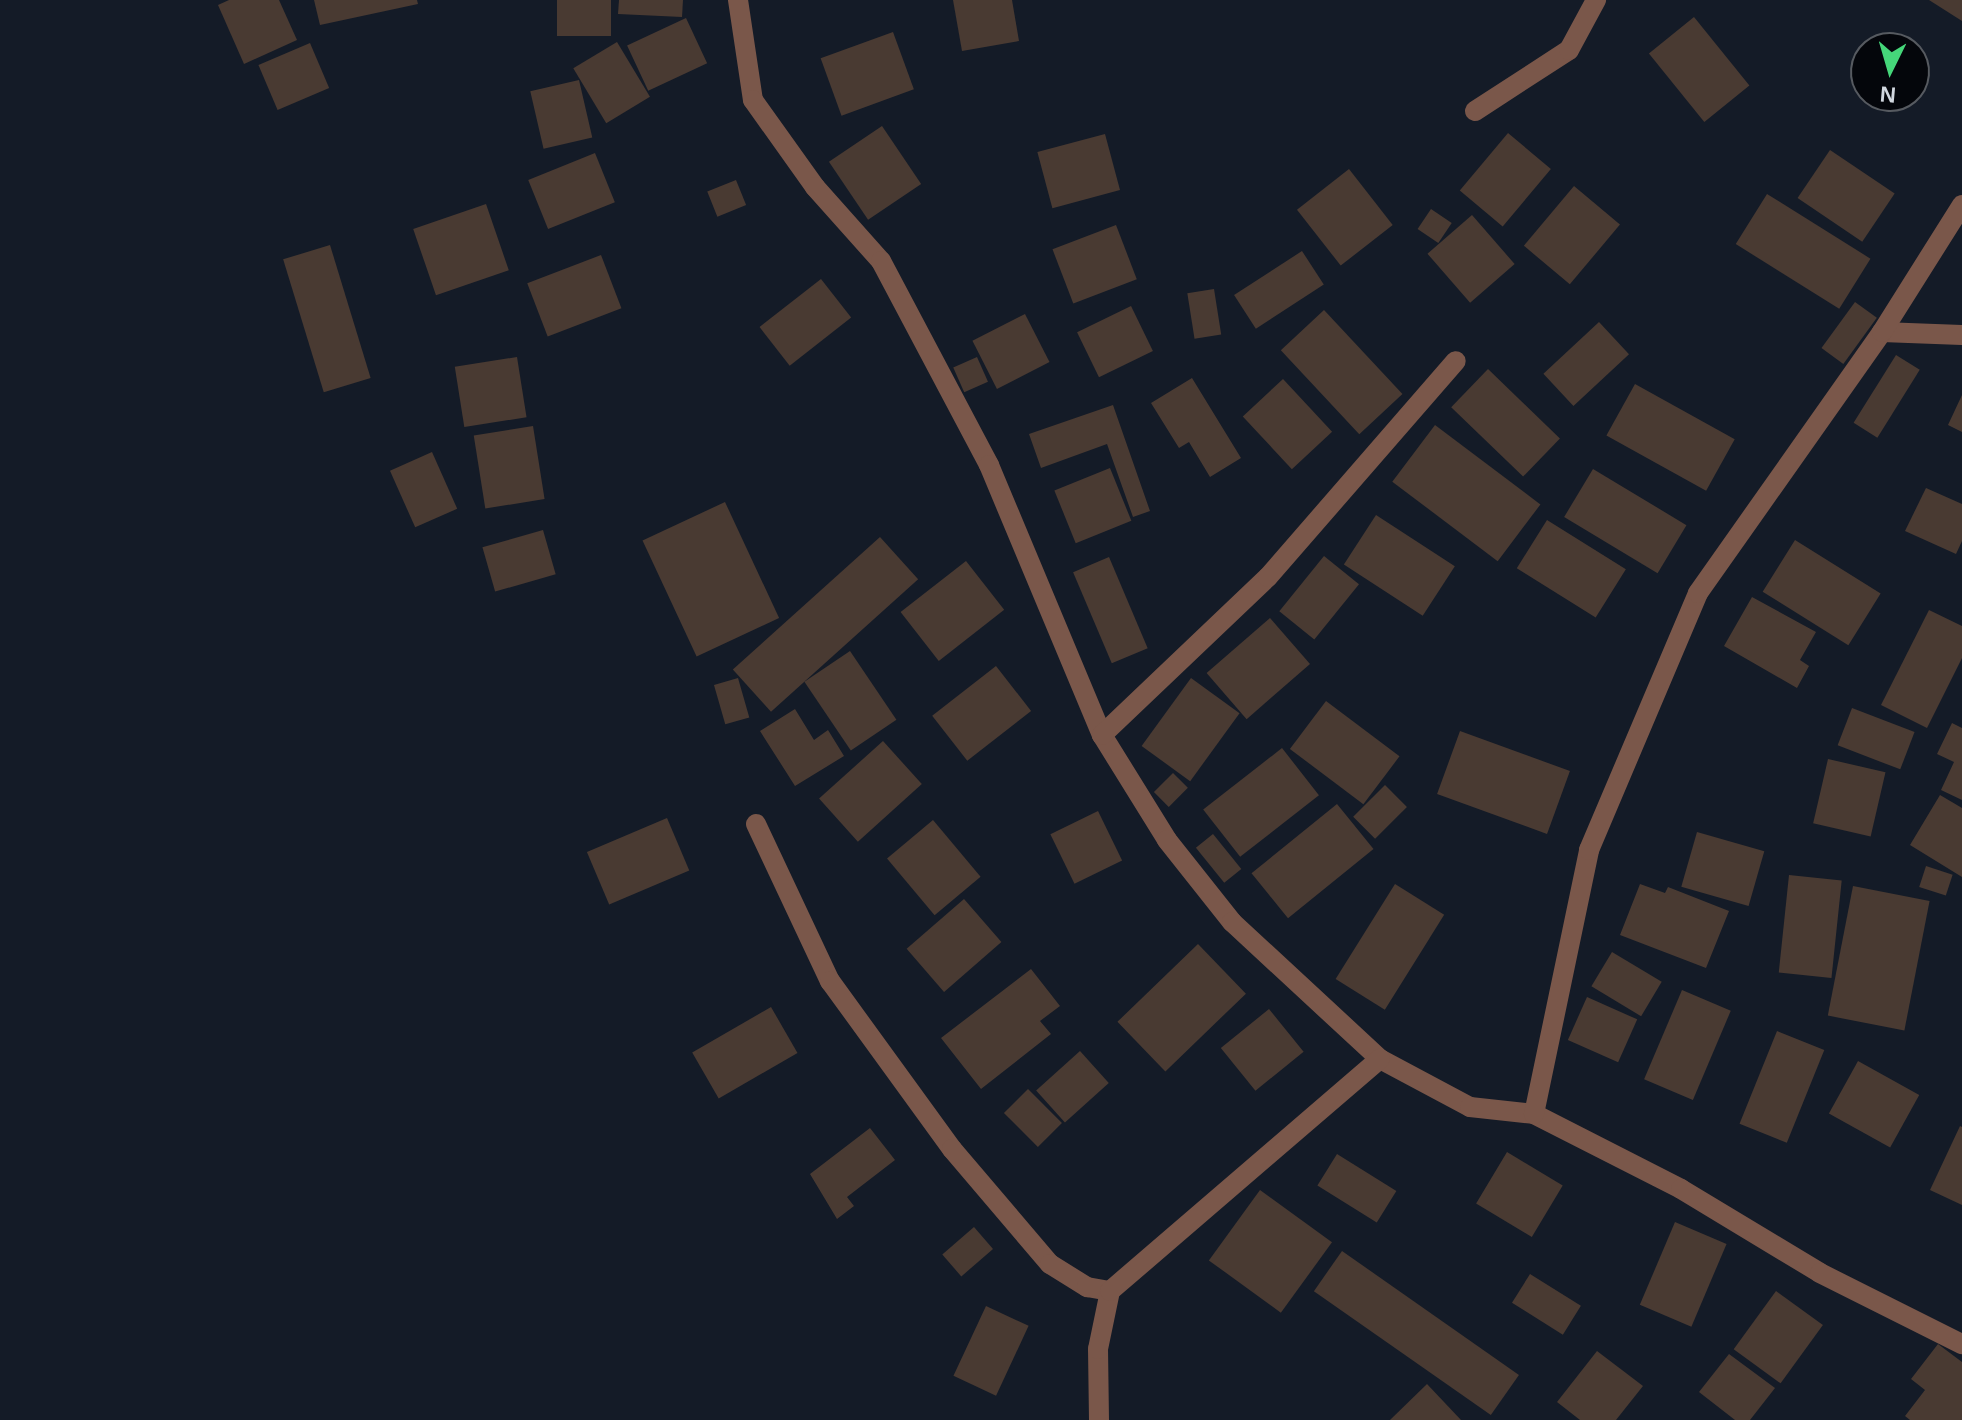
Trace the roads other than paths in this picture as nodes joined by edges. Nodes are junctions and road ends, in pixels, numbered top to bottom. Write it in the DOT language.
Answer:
graph roads {
  1 [pos="738,0"];
  2 [pos="1596,0"];
  3 [pos="1475,111"];
  4 [pos="1962,205"];
  5 [pos="1882,332"];
  6 [pos="1962,335"];
  7 [pos="1456,361"];
  8 [pos="1102,735"];
  9 [pos="756,824"];
  10 [pos="1380,1059"];
  11 [pos="1534,1114"];
  12 [pos="1110,1291"];
  13 [pos="1962,1344"];
  14 [pos="1099,1420"];
  1 -- 8 [label="street"];
  2 -- 3 [label="street"];
  4 -- 5 [label="street"];
  5 -- 6 [label="street"];
  5 -- 11 [label="street"];
  7 -- 8 [label="street"];
  8 -- 10 [label="street"];
  9 -- 12 [label="street"];
  10 -- 11 [label="street"];
  10 -- 12 [label="street"];
  11 -- 13 [label="street"];
  12 -- 14 [label="street"];
}
